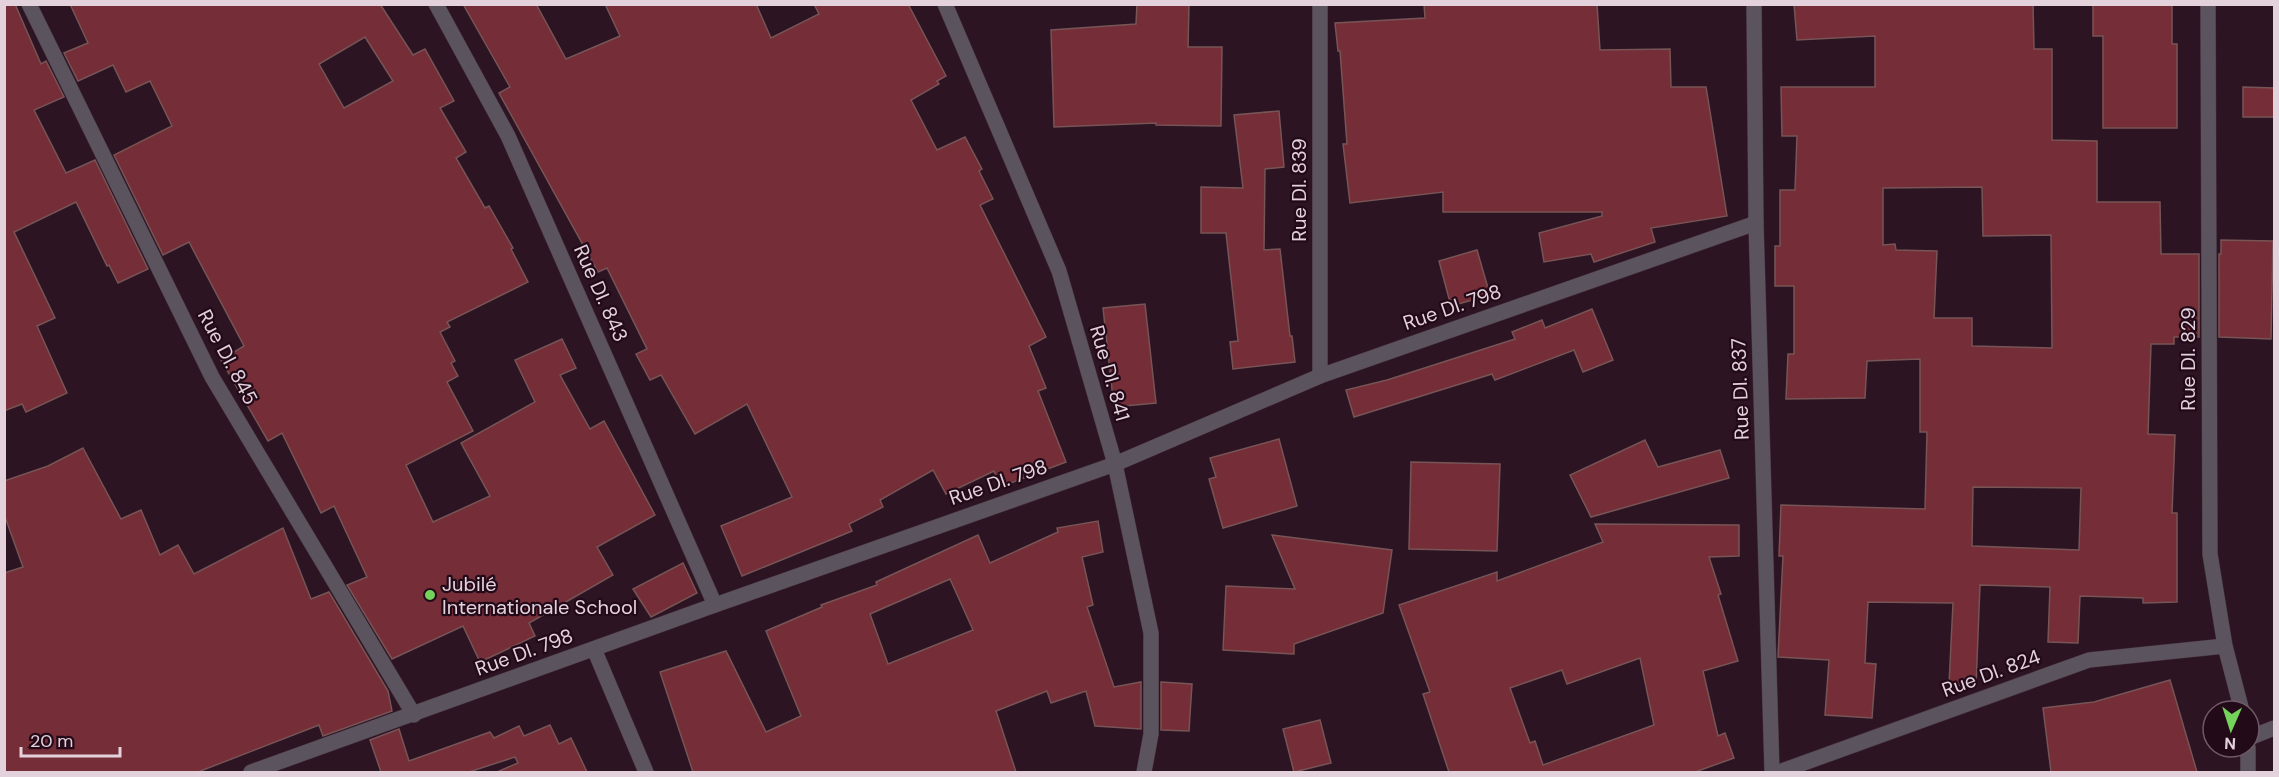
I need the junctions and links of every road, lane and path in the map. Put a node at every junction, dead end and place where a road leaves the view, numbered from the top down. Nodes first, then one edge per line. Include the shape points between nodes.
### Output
1 (29, 4) edge
2 (436, 4) edge
3 (945, 4) edge
4 (1320, 4) edge
5 (1754, 4) edge
6 (2208, 4) edge
7 (1756, 223) junction
8 (1320, 376) junction
9 (1115, 464) junction
10 (715, 605) junction
11 (2225, 646) junction
12 (594, 649) junction
13 (2239, 699) edge
14 (414, 715) junction
15 (251, 772) edge
16 (646, 772) edge
17 (1144, 772) edge
18 (1772, 772) edge
19 (1779, 772) edge

1 - 14 street, Rue DI. 845 via 212,377
2 - 10 street, Rue DI. 843 via 508,136
3 - 9 street, Rue DI. 841 via 1059,271
4 - 8 street, Rue DI. 839
5 - 7 street, Rue DI. 837
6 - 11 street, Rue DI. 829 via 2210,554
7 - 8 street, Rue DI. 798
7 - 18 street, Rue DI. 837
8 - 9 street, Rue DI. 798
9 - 10 street, Rue DI. 798
9 - 17 street, Rue DI. 841 via 1151,633 1151,734
10 - 12 street, Rue DI. 798
11 - 13 street, Rue DI. 829
11 - 19 street, Rue DI. 824 via 2089,660
12 - 14 street, Rue DI. 798
12 - 16 street
14 - 15 street, Rue DI. 798

